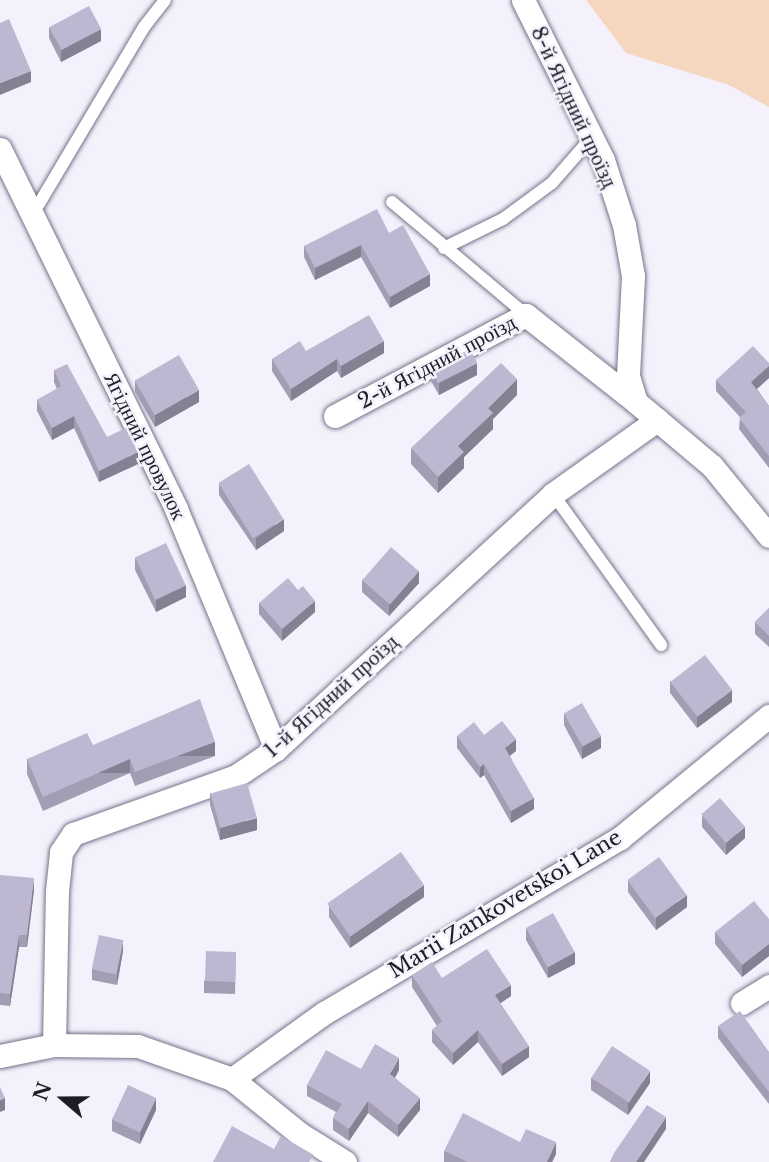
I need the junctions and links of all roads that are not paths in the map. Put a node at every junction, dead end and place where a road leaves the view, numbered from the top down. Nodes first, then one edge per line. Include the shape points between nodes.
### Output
1 (165, 0) edge
2 (523, 0) edge
3 (592, 137) junction
4 (0, 149) edge
5 (391, 202) dead end
6 (33, 214) junction
7 (444, 248) junction
8 (526, 314) junction
9 (636, 402) junction
10 (335, 416) dead end
11 (657, 420) junction
12 (553, 494) junction
13 (769, 536) edge
14 (661, 645) dead end
15 (769, 716) edge
16 (276, 749) junction
17 (769, 986) edge
18 (743, 1003) dead end
19 (54, 1045) junction
20 (0, 1056) edge
21 (232, 1079) junction
22 (345, 1162) edge

1 - 6 lane via 137,38
2 - 3 street, 8-й Ягідний проїзд
3 - 7 lane via 552,183 513,212
3 - 9 street, 8-й Ягідний проїзд via 624,225 633,276 628,376
4 - 6 street, Ягідний провулок
5 - 7 lane
6 - 16 street, Ягідний провулок via 176,509
7 - 8 lane
8 - 9 street, 2-й Ягідний проїзд
8 - 10 street, 2-й Ягідний проїзд
9 - 11 street
11 - 12 street, 1-й Ягідний проїзд
11 - 13 street via 712,466
12 - 14 lane
12 - 16 street, 1-й Ягідний проїзд
15 - 21 street, Marii Zankovetskoi Lane via 620,838 324,1013
16 - 19 street, 1-й Ягідний проїзд via 236,776 73,834 61,852 57,891
17 - 18 street
19 - 20 street
19 - 21 street via 138,1046
21 - 22 street via 300,1134

